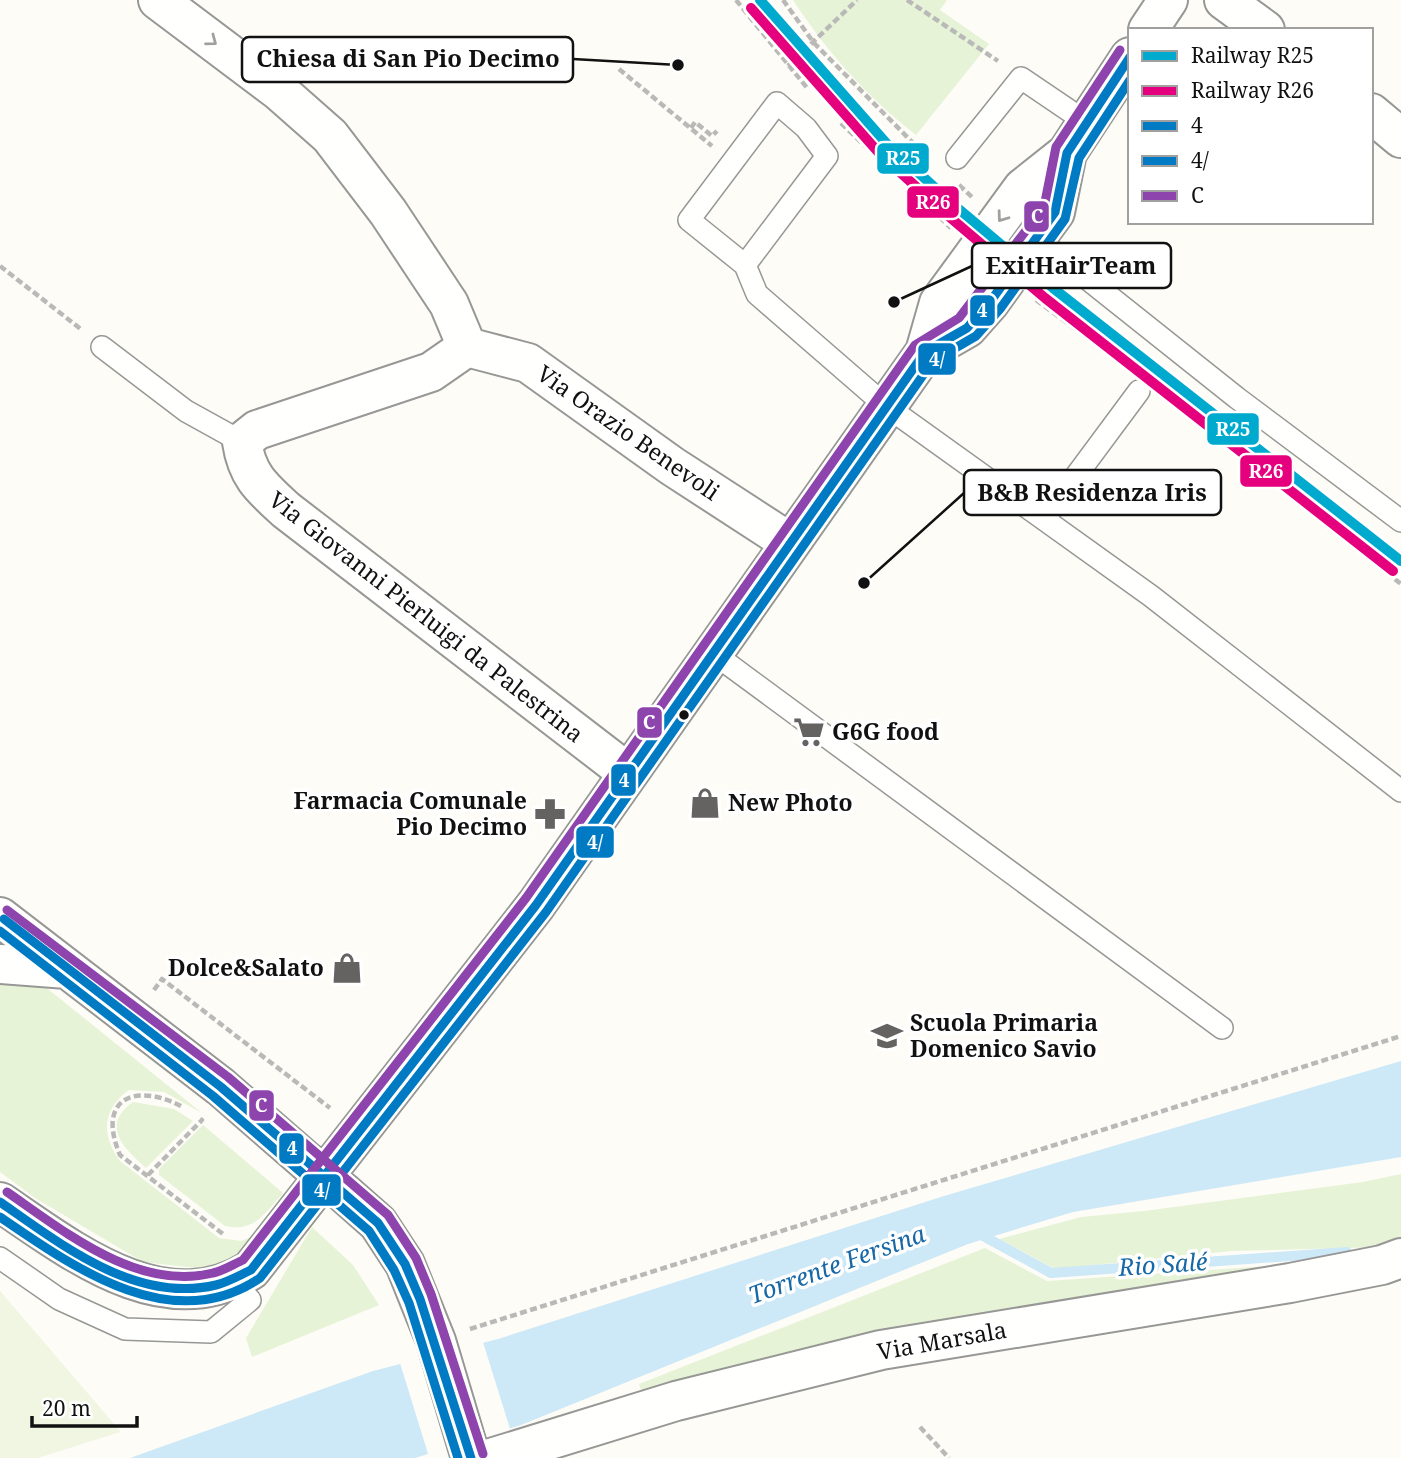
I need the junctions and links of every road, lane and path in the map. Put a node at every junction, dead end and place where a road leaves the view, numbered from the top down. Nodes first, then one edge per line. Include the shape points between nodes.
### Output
1 (158, 0) edge
2 (736, 0) edge
3 (783, 0) edge
4 (857, 0) edge
5 (907, 0) edge
6 (1168, 0) edge
7 (1224, 0) edge
8 (1149, 28) edge
9 (1262, 28) edge
10 (814, 43) junction
11 (1128, 60) edge
12 (788, 66) junction
13 (619, 69) dead end
14 (1021, 78) junction
15 (814, 96) dead end
16 (832, 115) dead end
17 (1373, 115) edge
18 (690, 128) junction
19 (712, 136) dead end
20 (1076, 138) junction
21 (1401, 138) edge
22 (711, 145) dead end
23 (948, 167) junction
24 (979, 204) dead end
25 (957, 233) dead end
26 (1036, 238) junction
27 (746, 265) junction
28 (0, 266) edge
29 (1026, 293) dead end
30 (103, 346) joint
31 (467, 347) junction
32 (925, 352) junction
33 (1144, 385) junction
34 (886, 406) junction
35 (242, 442) junction
36 (1044, 519) junction
37 (1401, 521) edge
38 (789, 542) junction
39 (1401, 584) edge
40 (713, 653) junction
41 (628, 773) junction
42 (1401, 791) edge
43 (1, 919) edge
44 (0, 964) edge
45 (67, 968) junction
46 (151, 994) dead end
47 (1222, 1028) dead end
48 (1401, 1036) edge
49 (186, 1110) dead end
50 (337, 1112) dead end
51 (194, 1115) dead end
52 (148, 1175) junction
53 (0, 1202) edge
54 (223, 1234) dead end
55 (0, 1258) edge
56 (1401, 1258) edge
57 (233, 1281) junction
58 (453, 1341) junction
59 (920, 1427) dead end
60 (477, 1455) edge
61 (949, 1458) edge

1 -> 31 street via 279,91 330,136 449,304
2 - 12 path
3 - 10 path
4 - 10 path
5 - 14 path
6 - 8 street
7 - 9 street
10 - 12 path
10 - 23 path
11 - 20 street
12 - 15 path
13 - 18 path
14 - 20 lane
14 - 23 lane
16 - 25 path
17 - 21 street
18 - 19 path via 695,122
18 - 22 path
20 - 26 street via 1055,212
20 -> 32 street via 1023,188 939,303
23 - 24 path
26 - 32 street via 967,328
26 - 37 lane
27 - 27 lane via 827,156 806,128 777,103 689,220
27 - 34 lane via 757,294
28 - 30 path
29 - 33 path
30 - 35 lane via 186,411
31 - 35 street via 431,372 257,430
31 - 38 street, Via Orazio Benevoli via 528,363
32 - 34 street
33 - 36 lane
33 - 39 path
34 - 36 lane
34 - 38 street
35 - 41 street, Via Giovanni Pierluigi da Palestrina via 246,464 261,487 286,510
36 - 42 lane via 1151,596
38 - 40 street
40 - 41 street
40 - 47 lane
41 - 57 street via 469,994 263,1257
43 - 45 street
44 - 45 street
45 - 58 street, bridge via 221,1087 378,1223
46 - 50 path via 162,978
48 - 58 path
49 - 52 path via 152,1096 134,1096 120,1103 110,1121 120,1155
51 - 52 path via 202,1120
52 - 54 path
53 - 57 street via 87,1260 128,1279 203,1290
55 - 57 lane via 59,1298 125,1329 211,1332 250,1300
56 - 60 street, Via Marsala via 1278,1285 881,1350
58 - 60 street
59 - 61 path

